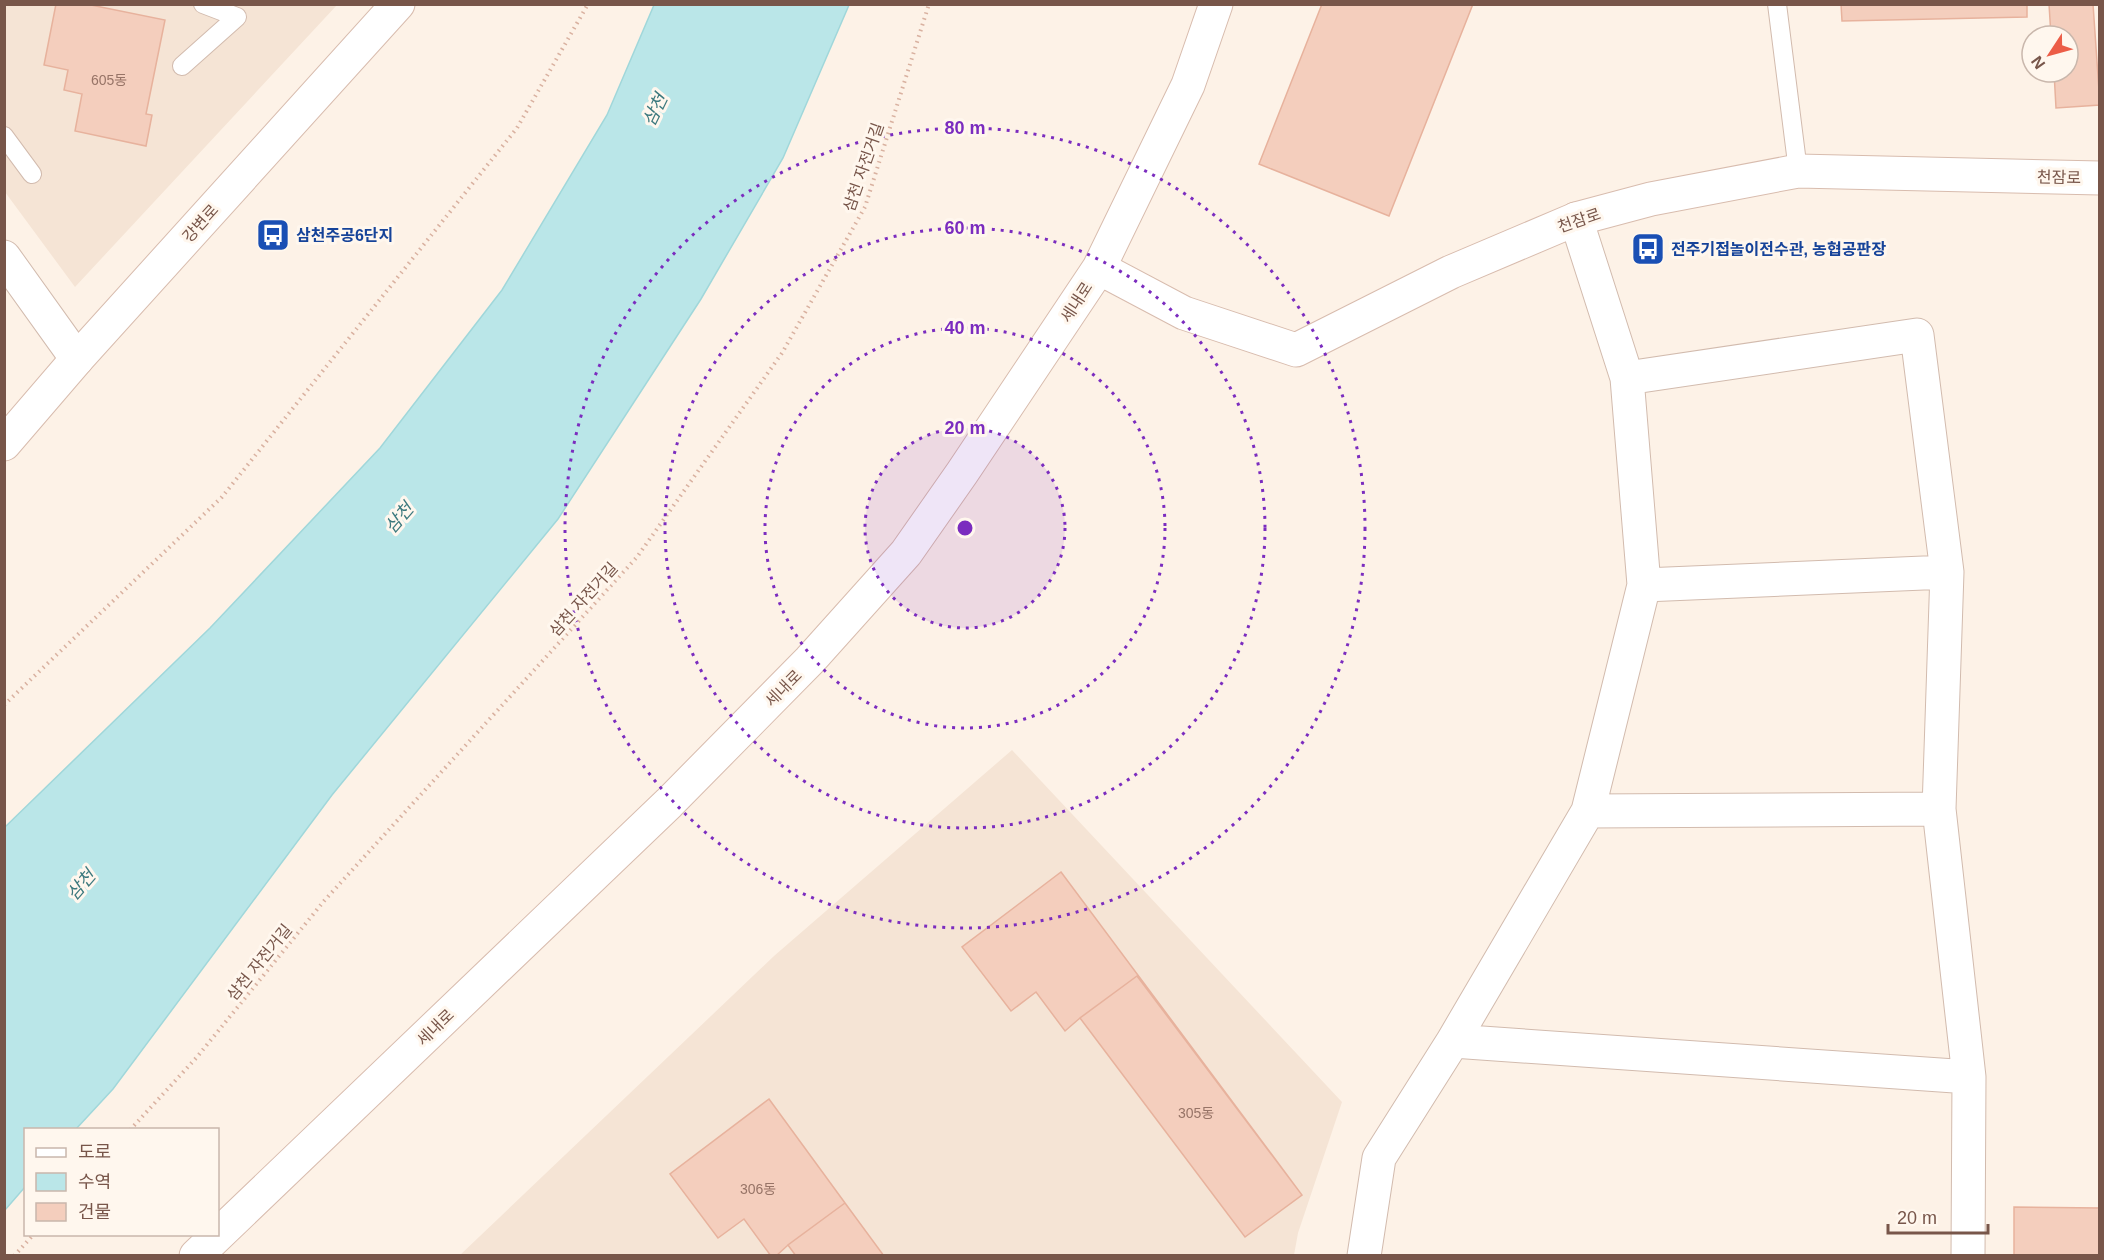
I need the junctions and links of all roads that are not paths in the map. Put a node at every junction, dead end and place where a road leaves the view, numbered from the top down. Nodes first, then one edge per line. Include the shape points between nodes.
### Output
1 (203, 4) edge
2 (398, 4) edge
3 (1216, 4) edge
4 (1777, 4) edge
5 (182, 66) dead end
6 (4, 136) edge
7 (1798, 171) junction
8 (32, 174) dead end
9 (2100, 178) edge
10 (1576, 219) junction
11 (4, 257) edge
12 (1099, 268) junction
13 (77, 359) junction
14 (1627, 378) junction
15 (4, 444) edge
16 (1947, 572) junction
17 (1644, 585) junction
18 (1939, 809) junction
19 (1588, 811) junction
20 (1453, 1041) junction
21 (1969, 1077) junction
22 (219, 1234) edge
23 (217, 1236) edge
24 (196, 1256) edge
25 (1364, 1256) edge
26 (1968, 1256) edge

1 - 5 lane via 237,17
2 - 13 street, 강변로
3 - 12 street, 세내로 via 1188,85
4 - 7 lane
6 - 8 lane
7 - 9 street, 천잠로
7 - 10 street, 천잠로 via 1650,199
10 - 12 street, 천잠로 via 1451,272 1296,350 1184,313
10 - 14 street
11 - 13 street
12 - 22 street, 세내로 via 906,553 810,660 669,803
13 - 15 street, 강변로
14 - 16 street via 1917,335
14 - 17 street
16 - 17 street
16 - 18 street
17 - 19 street
18 - 19 street
18 - 21 street
19 - 20 street
20 - 21 street
20 - 25 street via 1379,1158
21 - 26 street
23 - 24 street, 세내로

